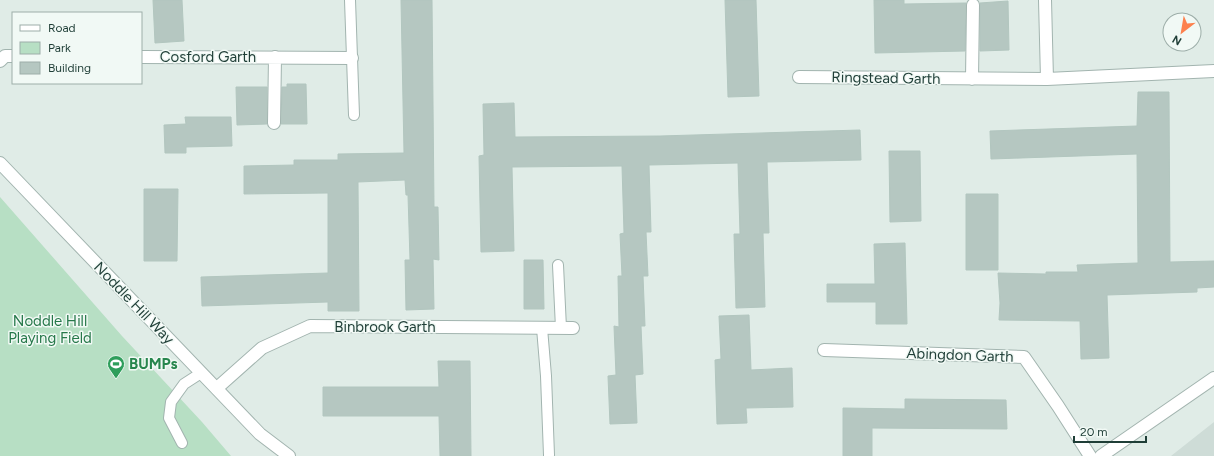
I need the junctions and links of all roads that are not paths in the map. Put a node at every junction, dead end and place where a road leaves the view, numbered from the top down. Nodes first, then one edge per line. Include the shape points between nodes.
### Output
1 (350, 0) edge
2 (1045, 0) edge
3 (973, 5) dead end
4 (12, 56) edge
5 (142, 57) edge
6 (275, 57) junction
7 (352, 58) junction
8 (0, 61) edge
9 (1214, 71) edge
10 (799, 77) dead end
11 (972, 79) junction
12 (1047, 80) junction
13 (354, 116) dead end
14 (274, 123) dead end
15 (0, 163) edge
16 (558, 264) dead end
17 (542, 328) junction
18 (567, 328) joint
19 (824, 350) dead end
20 (201, 373) junction
21 (1214, 378) edge
22 (217, 388) junction
23 (182, 443) dead end
24 (549, 455) dead end
25 (289, 456) edge
26 (1090, 456) edge
27 (1101, 456) edge

1 - 7 lane
2 - 12 street
3 - 11 street
4 - 8 street via 5,56
5 - 6 street, Cosford Garth
6 - 7 street, Cosford Garth
6 - 14 street, Cosford Garth
7 - 13 lane
9 - 12 street, Ringstead Garth
10 - 11 street, Ringstead Garth
11 - 12 street, Ringstead Garth
15 - 20 street, Noddle Hill Way
16 - 18 lane
17 - 18 street, Binbrook Garth
17 - 22 street, Binbrook Garth via 310,326 262,348
17 - 24 lane
19 - 26 street, Abingdon Garth via 1024,357
20 - 22 street, Noddle Hill Way
20 - 23 lane via 184,384 171,402 169,418
21 - 27 street
22 - 25 street, Noddle Hill Way via 260,434

